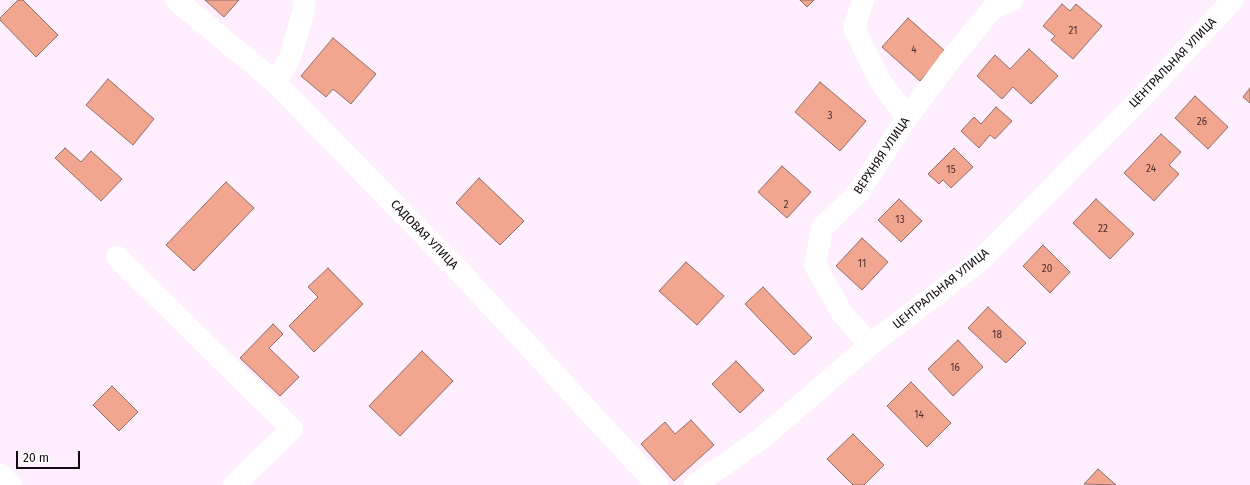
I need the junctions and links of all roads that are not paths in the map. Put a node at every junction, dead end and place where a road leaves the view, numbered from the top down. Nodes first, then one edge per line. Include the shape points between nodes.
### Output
1 (176, 0) edge
2 (304, 0) edge
3 (863, 0) edge
4 (1012, 0) edge
5 (1233, 0) edge
6 (275, 82) junction
7 (907, 118) junction
8 (117, 257) dead end
9 (870, 345) junction
10 (0, 474) edge
11 (11, 485) edge
12 (234, 485) edge
13 (657, 485) edge
14 (695, 485) edge

1 - 6 street, САДОВАЯ УЛИЦА
2 - 6 street via 304,9 290,58
3 - 7 street via 854,28 879,79
4 - 7 street, ВЕРХНЯЯ УЛИЦА via 993,8
5 - 9 street, ЦЕНТРАЛЬНАЯ УЛИЦА via 981,260
6 - 13 street, САДОВАЯ УЛИЦА via 462,274
7 - 9 street, ВЕРХНЯЯ УЛИЦА via 858,194 822,228 815,265 842,313
8 - 12 street via 292,429
9 - 14 street, ЦЕНТРАЛЬНАЯ УЛИЦА via 761,439
10 - 11 street

